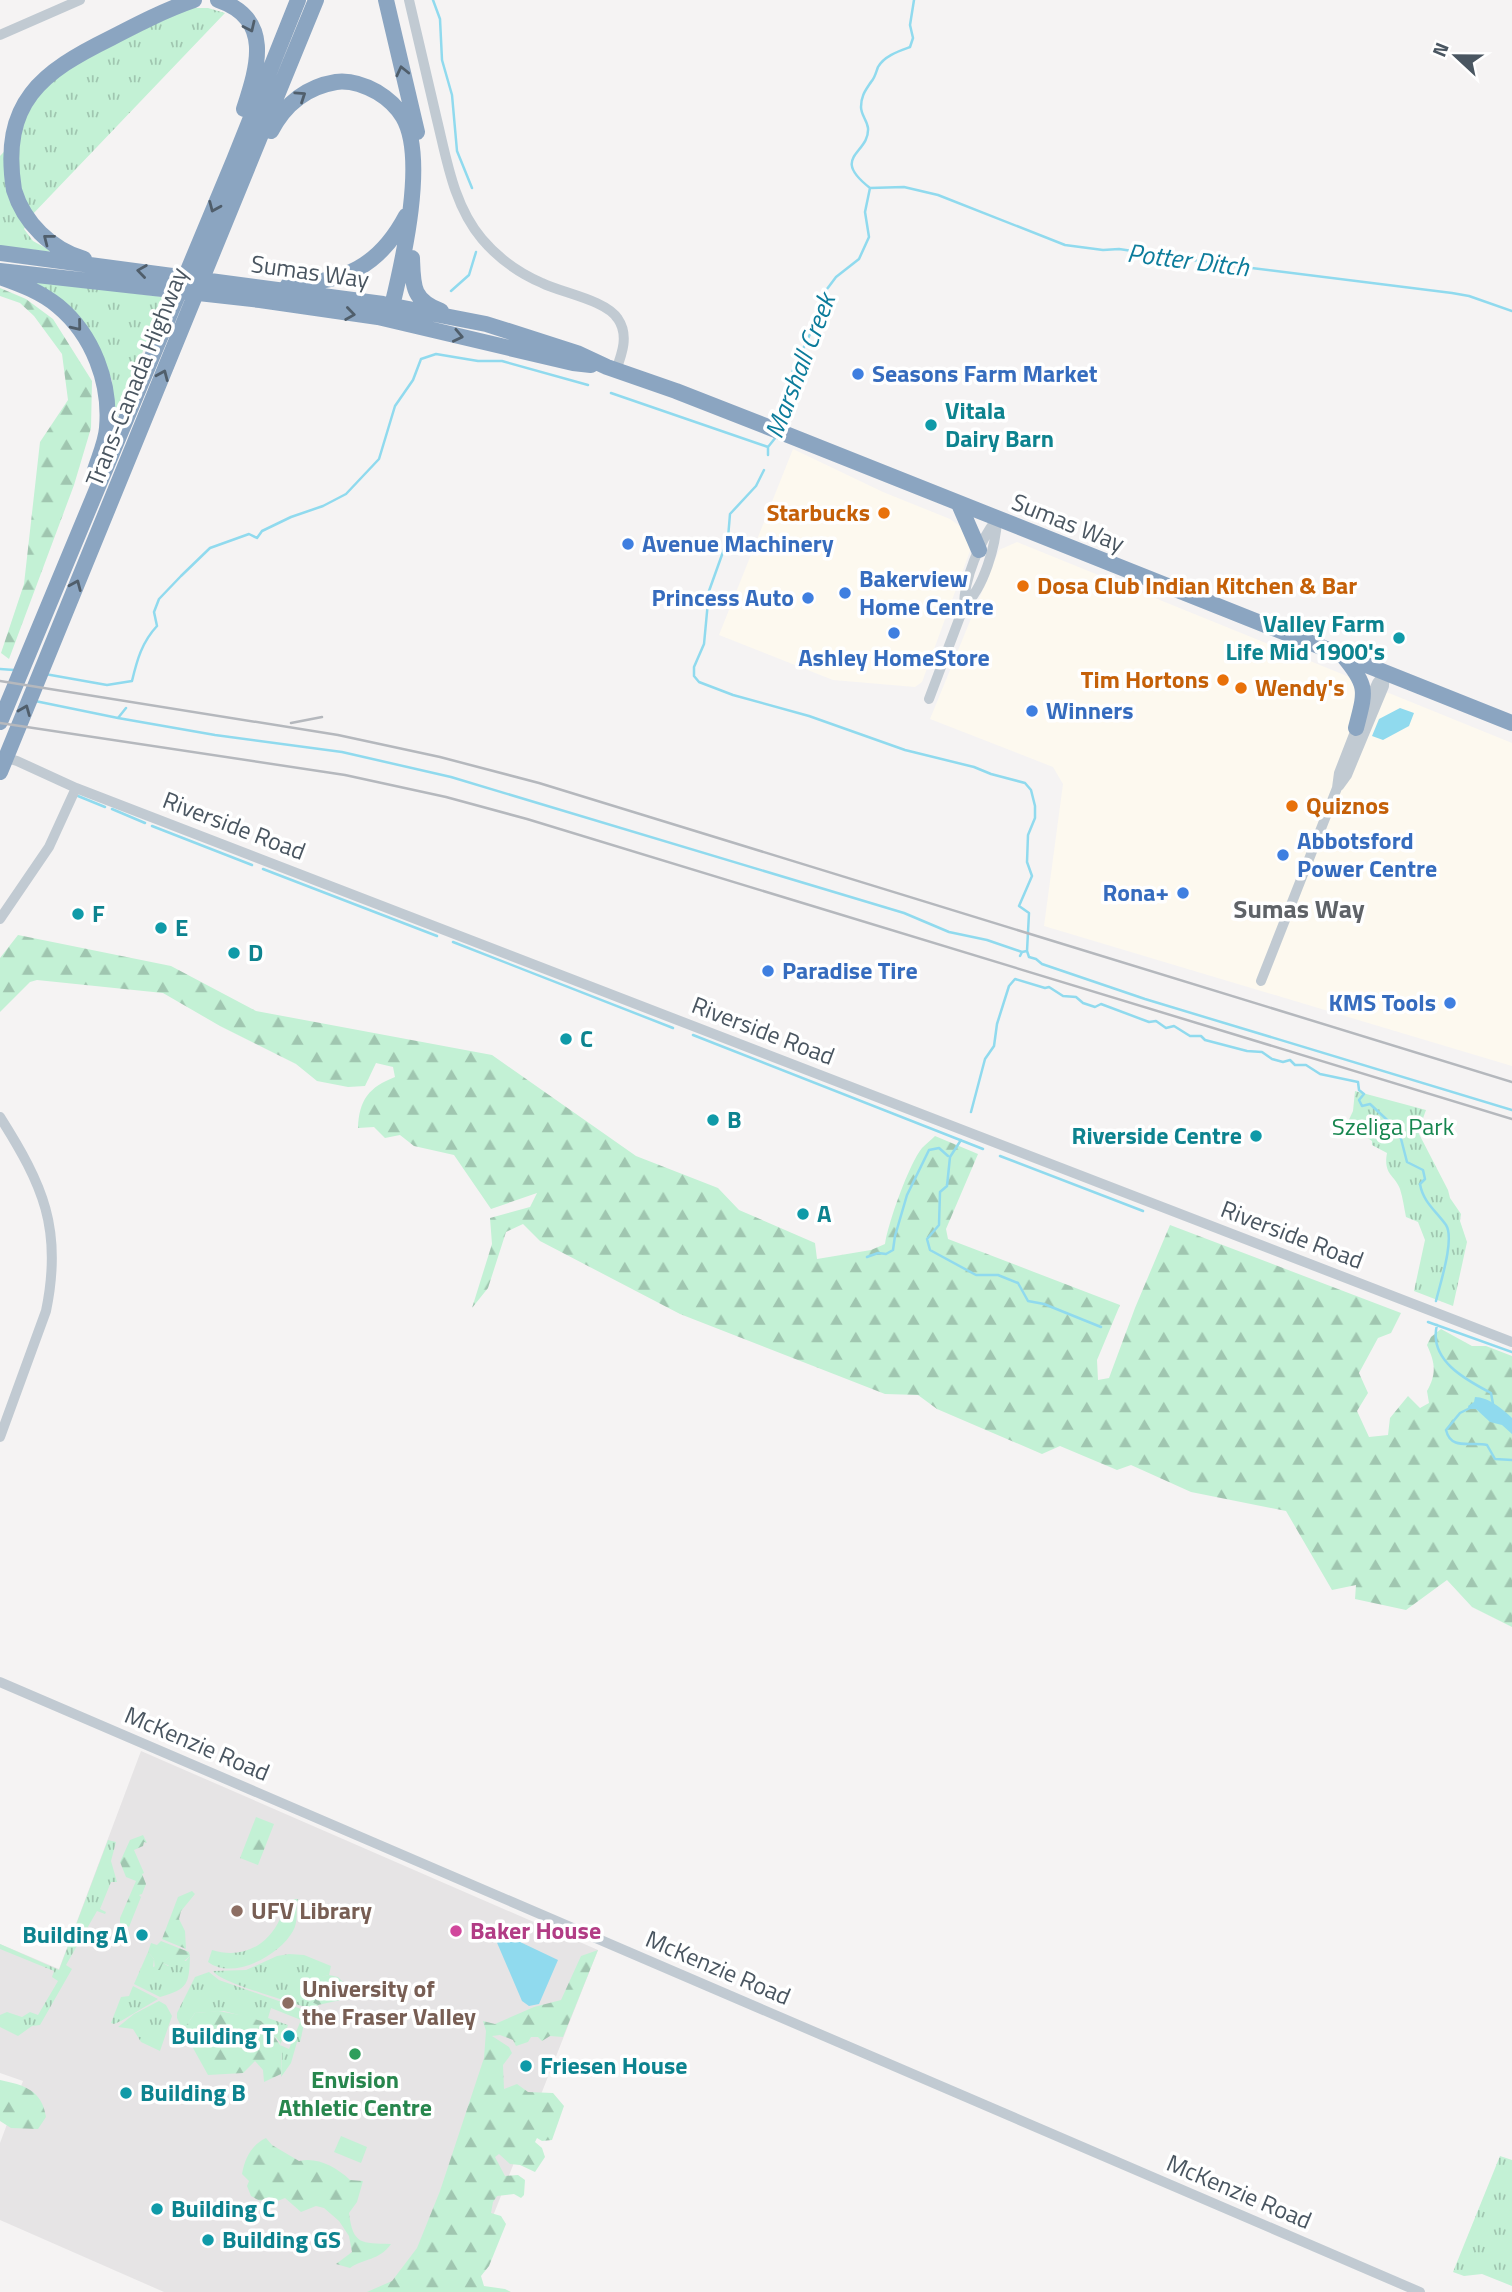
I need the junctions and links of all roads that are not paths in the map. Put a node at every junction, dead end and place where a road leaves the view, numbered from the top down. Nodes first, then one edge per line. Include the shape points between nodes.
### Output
1 (80, 0) edge
2 (167, 0) edge
3 (194, 0) edge
4 (218, 0) edge
5 (298, 0) edge
6 (316, 0) edge
7 (386, 0) edge
8 (410, 0) edge
9 (0, 35) edge
10 (0, 124) edge
11 (234, 160) junction
12 (412, 204) junction
13 (228, 215) junction
14 (0, 253) edge
15 (412, 258) junction
16 (110, 267) junction
17 (0, 271) edge
18 (0, 277) edge
19 (223, 283) junction
20 (395, 311) junction
21 (463, 319) junction
22 (611, 369) junction
23 (960, 504) junction
24 (997, 519) junction
25 (979, 550) junction
26 (964, 606) junction
27 (35, 639) junction
28 (1343, 655) junction
29 (1385, 672) junction
30 (929, 699) dead end
31 (0, 722) edge
32 (1512, 723) edge
33 (1356, 728) junction
34 (0, 756) edge
35 (0, 772) edge
36 (76, 788) junction
37 (1337, 788) junction
38 (0, 919) edge
39 (1261, 981) dead end
40 (0, 1117) edge
41 (1512, 1342) edge
42 (0, 1437) edge
43 (0, 1682) edge
44 (1420, 2292) edge

1 - 9 street
2 - 10 highway via 44,64 19,88
16 -> 3 highway via 55,245 26,215 9,173 7,148 13,118 23,98 55,68
4 -> 11 highway via 251,22 258,48
5 - 11 highway, Trans-Canada Highway
6 - 13 highway, Trans-Canada Highway
15 -> 7 highway via 424,175
8 - 22 street via 450,173 467,218 500,258 521,273 606,308 619,319 623,351
11 -> 27 highway, Trans-Canada Highway
13 -> 12 highway via 284,109 320,85 344,81 365,85 387,98 404,119 414,174
12 - 19 highway via 375,258 349,274 320,283
12 - 20 highway
35 -> 13 highway, Trans-Canada Highway
14 - 16 highway, Sumas Way
15 - 20 highway
15 - 21 highway via 418,295 430,306
19 -> 16 highway, Sumas Way
17 -> 20 highway, Sumas Way
18 -> 27 highway via 43,295 75,322 95,356 107,398 107,430 93,477
19 - 20 highway, Sumas Way
20 - 21 highway, Sumas Way
20 -> 22 highway, Sumas Way via 573,363
21 - 22 highway, Sumas Way via 577,353
22 - 23 highway, Sumas Way
23 - 24 highway, Sumas Way
23 - 25 highway
24 - 25 street
24 - 26 street via 996,537 975,596
24 - 28 highway, Sumas Way
25 - 26 street via 964,592
26 - 30 street
27 - 31 highway, Trans-Canada Highway
28 - 29 highway, Sumas Way
28 - 33 highway via 1362,682 1364,697
29 - 32 highway, Sumas Way
29 - 33 street
29 - 37 street via 1384,686 1347,775
33 - 37 street
34 - 36 street, Riverside Road
36 - 38 street via 49,846
36 - 41 street, Riverside Road
37 - 39 street
40 - 42 street via 33,1172 53,1252 46,1311
43 - 44 street, McKenzie Road

